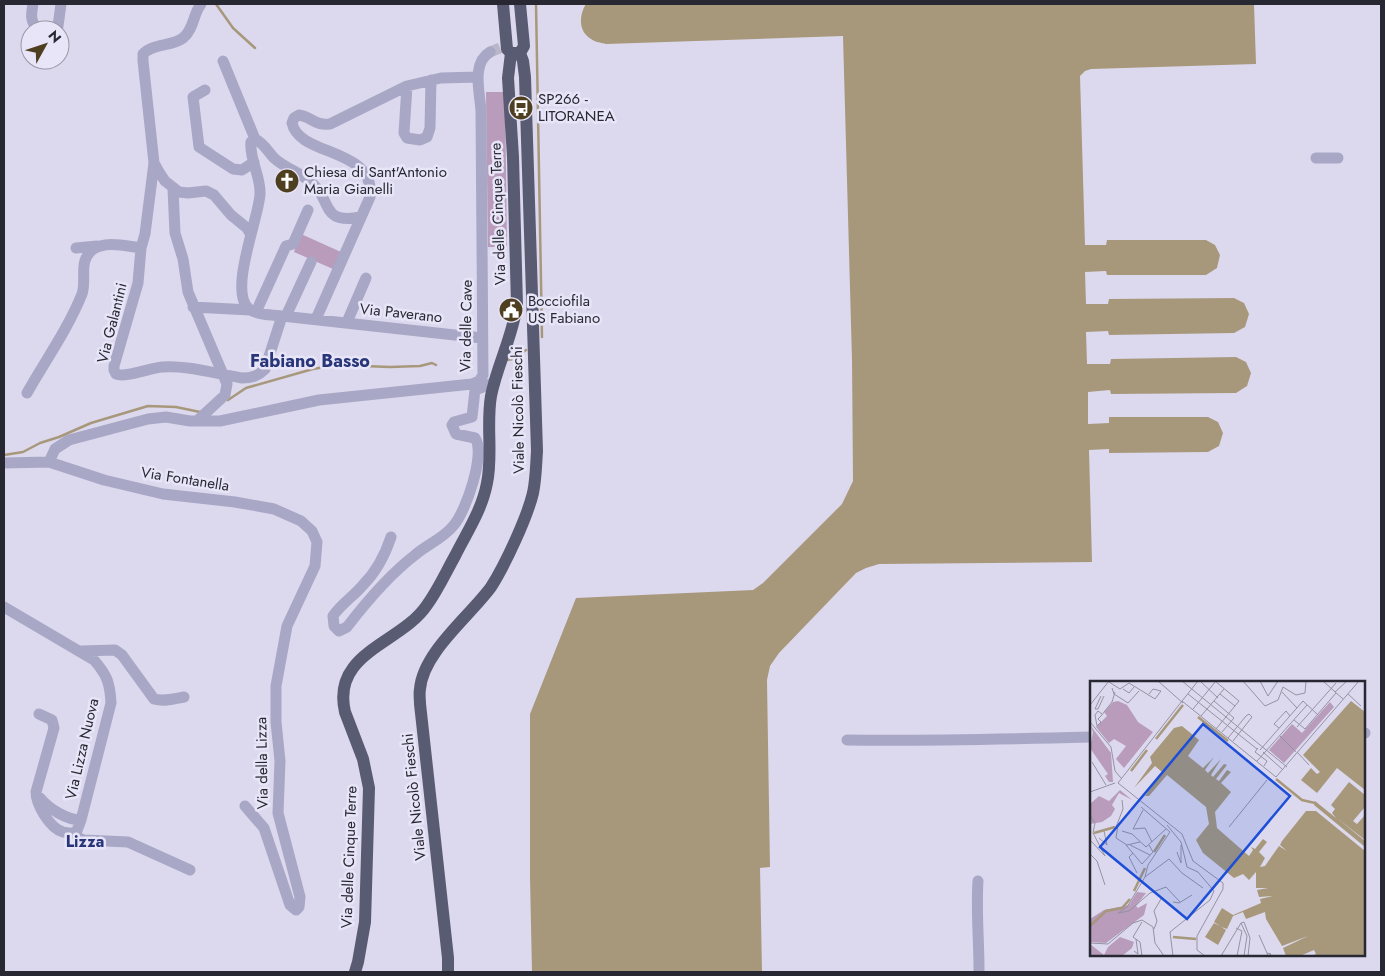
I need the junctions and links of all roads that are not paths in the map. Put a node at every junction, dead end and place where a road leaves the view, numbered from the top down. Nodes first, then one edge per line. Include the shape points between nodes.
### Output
1 (33, 4) edge
2 (61, 4) edge
3 (201, 4) edge
4 (503, 4) edge
5 (520, 4) edge
6 (32, 20) edge
7 (59, 20) edge
8 (508, 48) junction
9 (223, 62) dead end
10 (478, 77) junction
11 (431, 80) junction
12 (407, 86) junction
13 (205, 90) dead end
14 (255, 139) junction
15 (1316, 158) dead end
16 (1338, 158) dead end
17 (254, 162) junction
18 (154, 163) junction
19 (173, 188) junction
20 (308, 210) dead end
21 (256, 213) junction
22 (361, 217) junction
23 (241, 221) junction
24 (251, 235) junction
25 (112, 238) dead end
26 (99, 246) junction
27 (76, 248) dead end
28 (141, 248) junction
29 (311, 262) dead end
30 (366, 278) dead end
31 (193, 307) junction
32 (253, 311) junction
33 (284, 316) junction
34 (316, 319) junction
35 (347, 322) junction
36 (482, 338) junction
37 (224, 375) junction
38 (494, 384) junction
39 (27, 393) dead end
40 (202, 416) junction
41 (49, 462) junction
42 (4, 463) edge
43 (312, 531) joint
44 (391, 538) dead end
45 (4, 607) edge
46 (80, 651) junction
47 (184, 696) dead end
48 (39, 714) dead end
49 (1090, 737) edge
50 (847, 740) dead end
51 (36, 792) junction
52 (245, 806) dead end
53 (81, 820) junction
54 (76, 833) junction
55 (190, 870) dead end
56 (978, 881) dead end
57 (979, 970) dead end
58 (355, 972) edge
59 (448, 972) edge

1 - 6 street
2 - 7 street
3 - 18 street via 183,38 169,45 150,48 143,54
4 - 8 main road, Viale Nicolò Fieschi
5 - 8 main road, Viale Nicolò Fieschi
8 - 10 street, Via delle Cave via 483,57
8 - 38 main road, Via delle Cinque Terre via 517,305 514,326
8 - 59 main road, Viale Nicolò Fieschi via 523,61 525,78 537,451 533,493 524,520 492,584 446,638 423,675 420,688
9 - 14 street
10 - 11 street
10 - 36 street, Via delle Cave
11 - 12 street
11 - 12 street via 430,128 427,136 420,140 408,138 404,133
12 - 22 street via 330,124 315,123 299,115 292,123 295,131 311,143 364,171 371,188
13 - 17 street via 193,97 195,147 233,169 242,170
14 - 17 street via 251,144
14 - 22 street via 274,158 312,183 332,213 345,219
15 - 16 street
17 - 21 street via 260,194
18 - 19 street
18 - 28 street, Via Galantini
19 - 23 street via 188,193 206,191
19 - 31 street via 175,233
20 - 32 street via 293,244 286,246
21 - 23 street
21 - 24 street
22 - 34 street
23 - 24 street
24 - 32 street via 244,260 242,289 246,306
25 - 26 street via 100,240
26 - 27 street
26 - 28 street via 112,244
26 - 39 street via 85,259 83,291 76,308
28 - 37 street, Via Galantini via 138,283 114,372 122,376 175,366
29 - 33 street, Via Galantini
30 - 35 street
31 - 32 street, Via Paverano
31 - 37 street
32 - 33 street, Via Paverano
33 - 34 street, Via Paverano
33 - 37 street, Via Galantini via 265,369 259,375 252,378
34 - 35 street, Via Paverano
35 - 36 street, Via Paverano
36 - 40 street, Via delle Cave via 482,374 476,382 319,400 220,421
37 - 40 street via 227,384 225,395
38 - 44 street via 475,390 472,417 452,425 456,434 474,438 477,442 476,467 462,514 446,534 392,574 347,628 339,631 333,624 334,614 377,567
38 - 58 main road, Via delle Cinque Terre via 490,399 487,483 480,510 426,607 399,632 360,659 344,684 343,704 363,759 369,788 365,922
40 - 41 street, Via delle Cave via 148,419 78,437 55,449
41 - 42 street
41 - 43 street, Via Fontanella via 163,494 274,509 300,521
43 - 52 street, Via della Lizza via 317,542 314,566 287,626 276,686 280,761 278,813 300,898 296,910 290,905 264,828
45 - 46 street, Via Lizza Nuova
46 - 47 street via 115,650 154,699 170,700
46 - 53 street, Via Lizza Nuova via 103,670 110,684 111,702
48 - 51 street via 52,720 54,728
49 - 50 street
51 - 53 street via 53,809
51 - 54 street via 47,819 62,832
53 - 54 street, Via Lizza Nuova
54 - 55 street via 84,840 128,842
56 - 57 street

